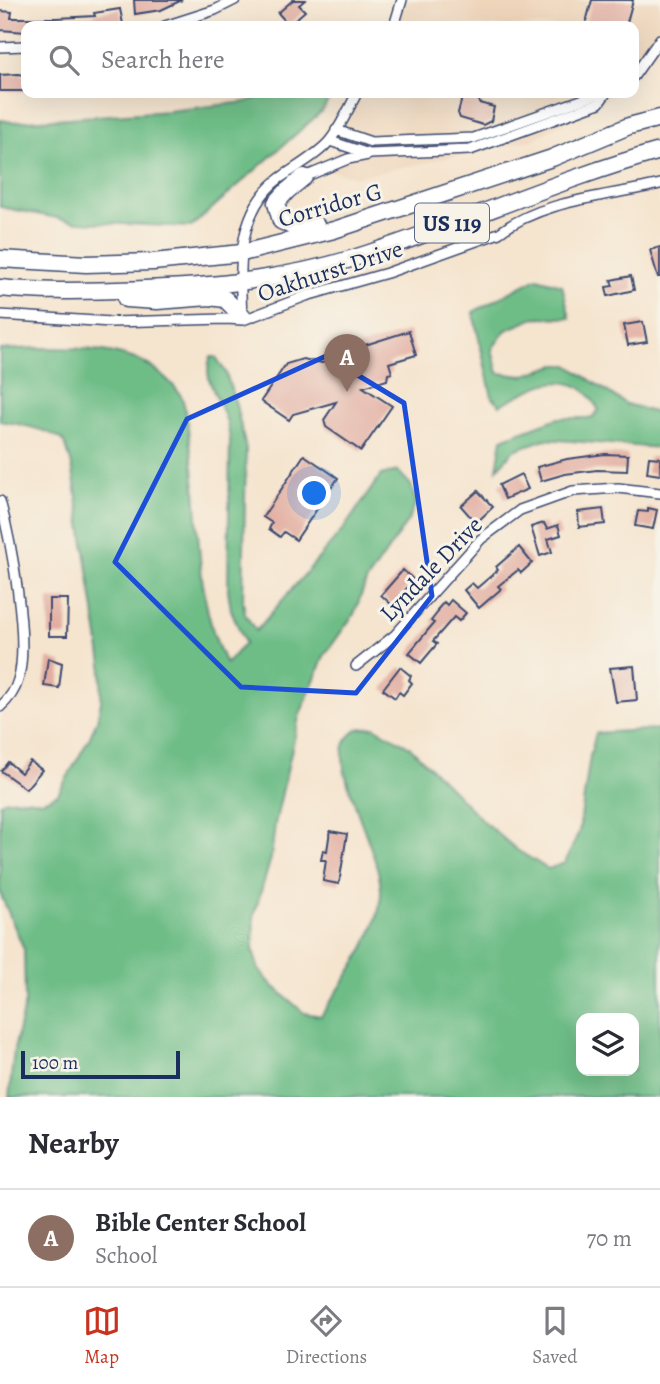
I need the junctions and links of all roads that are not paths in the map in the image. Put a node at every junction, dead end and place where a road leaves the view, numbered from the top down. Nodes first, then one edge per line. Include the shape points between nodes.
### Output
1 (235, 0) edge
2 (402, 0) edge
3 (181, 21) edge
4 (396, 21) edge
5 (660, 39) edge
6 (0, 47) edge
7 (21, 47) edge
8 (639, 69) edge
9 (354, 98) edge
10 (590, 98) edge
11 (602, 98) edge
12 (660, 118) edge
13 (336, 131) junction
14 (330, 141) junction
15 (660, 151) edge
16 (369, 154) junction
17 (304, 177) junction
18 (660, 184) edge
19 (262, 197) junction
20 (428, 199) junction
21 (242, 253) junction
22 (0, 259) edge
23 (240, 283) junction
24 (0, 288) edge
25 (57, 291) junction
26 (0, 315) edge
27 (242, 318) junction
28 (660, 493) edge
29 (0, 501) edge
30 (356, 666) dead end
31 (0, 707) edge

1 - 3 street
2 - 4 street
5 - 8 street
6 - 7 street
9 - 13 street
10 - 13 street via 474,138 371,142
11 - 16 street via 599,103 470,150
12 - 20 highway, Corridor G / US 119
13 - 14 street
14 - 16 street
14 - 19 street via 271,185
15 - 23 highway, US 119 via 353,259
16 - 17 street
17 - 19 street
17 - 20 highway via 276,203 281,220 298,229
18 - 27 street, Oakhurst Drive via 544,210 499,233 387,274
19 - 21 street via 251,211
20 - 21 highway, Corridor G / US 119 via 334,230
21 - 22 highway, Corridor G / US 119 via 86,264
21 - 23 street
23 - 25 highway, US 119
23 - 27 street
24 - 25 highway, US 119
25 - 27 highway via 94,298 225,299
26 - 27 street, Oakhurst Drive via 111,322
28 - 30 street, Lyndale Drive via 618,488 573,491 520,510 481,539 395,635
29 - 31 street via 19,602 21,649 19,678

